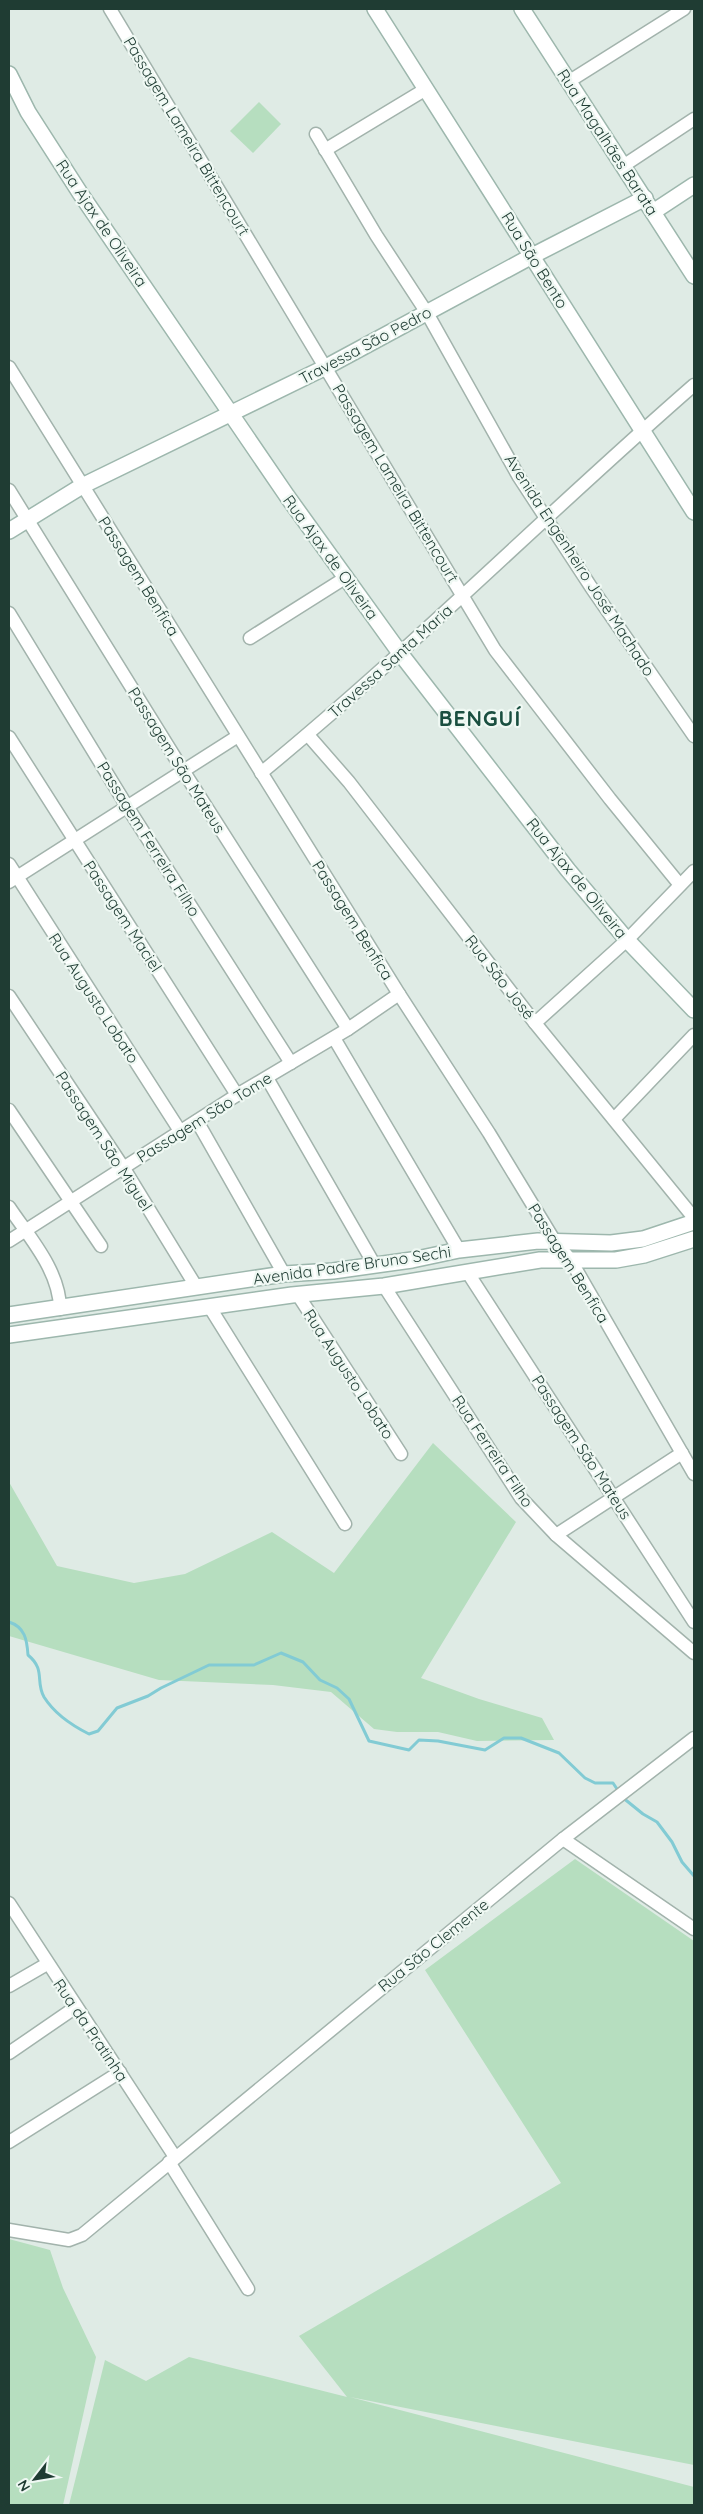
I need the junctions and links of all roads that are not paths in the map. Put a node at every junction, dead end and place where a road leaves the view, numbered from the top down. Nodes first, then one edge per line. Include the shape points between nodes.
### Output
1 (110, 9) edge
2 (375, 9) edge
3 (522, 9) edge
4 (684, 9) edge
5 (9, 74) edge
6 (568, 82) junction
7 (426, 89) junction
8 (694, 120) edge
9 (316, 134) dead end
10 (325, 150) junction
11 (623, 166) junction
12 (694, 185) edge
13 (645, 198) junction
14 (653, 212) junction
15 (532, 256) junction
16 (694, 276) edge
17 (427, 313) junction
18 (9, 367) edge
19 (326, 367) junction
20 (694, 385) edge
21 (231, 415) junction
22 (642, 430) junction
23 (82, 486) junction
24 (9, 490) edge
25 (694, 512) edge
26 (545, 518) junction
27 (27, 520) junction
28 (9, 531) edge
29 (345, 578) junction
30 (463, 595) junction
31 (9, 614) edge
32 (250, 638) dead end
33 (400, 653) junction
34 (308, 735) junction
35 (238, 736) junction
36 (694, 736) edge
37 (9, 737) edge
38 (184, 772) junction
39 (261, 773) junction
40 (128, 808) junction
41 (74, 841) junction
42 (9, 864) edge
43 (694, 871) edge
44 (13, 880) edge
45 (680, 885) junction
46 (626, 940) junction
47 (398, 994) junction
48 (9, 996) edge
49 (694, 1010) edge
50 (535, 1024) junction
51 (348, 1029) junction
52 (694, 1035) edge
53 (334, 1038) junction
54 (291, 1063) junction
55 (267, 1078) junction
56 (238, 1095) junction
57 (9, 1110) edge
58 (614, 1119) junction
59 (197, 1122) junction
60 (180, 1131) junction
61 (123, 1167) junction
62 (70, 1202) junction
63 (9, 1207) edge
64 (694, 1218) edge
65 (694, 1222) edge
66 (25, 1230) junction
67 (694, 1239) edge
68 (554, 1240) junction
69 (9, 1241) edge
70 (101, 1246) dead end
71 (459, 1250) junction
72 (570, 1259) junction
73 (374, 1264) junction
74 (468, 1273) junction
75 (284, 1274) junction
76 (384, 1286) junction
77 (197, 1288) junction
78 (298, 1295) junction
79 (209, 1306) junction
80 (60, 1308) junction
81 (9, 1315) edge
82 (9, 1335) edge
83 (682, 1453) junction
84 (401, 1454) dead end
85 (694, 1474) edge
86 (615, 1498) junction
87 (345, 1524) dead end
88 (556, 1535) junction
89 (694, 1622) edge
90 (694, 1653) edge
91 (694, 1738) edge
92 (563, 1839) junction
93 (9, 1902) edge
94 (14, 1923) edge
95 (694, 1929) edge
96 (47, 1964) junction
97 (9, 1986) edge
98 (76, 2007) junction
99 (9, 2053) edge
100 (120, 2072) junction
101 (9, 2142) edge
102 (172, 2159) junction
103 (9, 2230) edge
104 (248, 2288) dead end

1 - 19 street, Passagem Lameira Bittencourt
2 - 7 street, Rua São Bento
3 - 6 street, Rua Magalhães Barata
4 - 6 street
5 - 21 street, Rua Ajax de Oliveira via 28,112 80,193
6 - 11 street, Rua Magalhães Barata
7 - 10 street
7 - 15 street, Rua São Bento
8 - 11 street
9 - 10 street, Avenida Engenheiro José Machado
10 - 17 street, Avenida Engenheiro José Machado
11 - 13 street, Rua Magalhães Barata
12 - 14 street
13 - 14 street, Rua Magalhães Barata
13 - 15 street, Travessa São Pedro
14 - 16 street, Rua Magalhães Barata
15 - 17 street, Travessa São Pedro
15 - 22 street, Rua São Bento
17 - 19 street, Travessa São Pedro
17 - 26 street, Avenida Engenheiro José Machado
18 - 23 street, Passagem Benfica
19 - 21 street, Travessa São Pedro
19 - 30 street, Passagem Lameira Bittencourt
20 - 22 street, Travessa Santa Maria
21 - 23 street, Travessa São Pedro
21 - 29 street, Rua Ajax de Oliveira
22 - 25 street, Rua São Bento
22 - 26 street, Travessa Santa Maria
23 - 27 street, Travessa São Pedro
23 - 35 street, Passagem Benfica
24 - 27 street, Passagem São Mateus
26 - 30 street, Travessa Santa Maria
26 - 36 street, Avenida Engenheiro José Machado
27 - 28 street, Travessa São Pedro
27 - 38 street, Passagem São Mateus
29 - 32 street
29 - 33 street, Rua Ajax de Oliveira
30 - 33 street, Travessa Santa Maria
30 - 45 street, Passagem Lameira Bittencourt via 495,650
31 - 40 street, Passagem Ferreira Filho
33 - 34 street, Travessa Santa Maria
33 - 46 street, Rua Ajax de Oliveira
34 - 39 street, Travessa Santa Maria
34 - 50 street, Rua São José via 349,782
35 - 38 street
35 - 39 street, Passagem Benfica
37 - 41 street, Passagem Maciel
38 - 40 street
38 - 51 street, Passagem São Mateus
39 - 47 street, Passagem Benfica
40 - 41 street
40 - 54 street, Passagem Ferreira Filho
41 - 44 street
41 - 56 street, Passagem Maciel
42 - 44 street, Rua Augusto Lobato
43 - 45 street
44 - 60 street, Rua Augusto Lobato
45 - 46 street
46 - 49 street, Rua Ajax de Oliveira
46 - 50 street
47 - 51 street, Passagem São Tome
47 - 68 street, Passagem Benfica via 490,1133
48 - 61 street, Passagem São Miguel
50 - 58 street, Rua São José
51 - 53 street, Passagem São Tome
52 - 58 street
53 - 54 street, Passagem São Tome
53 - 71 street
54 - 55 street, Passagem São Tome
55 - 56 street, Passagem São Tome
55 - 73 street
56 - 59 street, Passagem São Tome
57 - 62 street
58 - 64 street, Rua São José
59 - 60 street, Passagem São Tome
59 - 75 street
60 - 61 street, Passagem São Tome
61 - 62 street, Passagem São Tome
61 - 77 street, Passagem São Miguel
62 - 66 street, Passagem São Tome
62 - 70 street
63 - 66 street
65 - 68 street, Avenida Padre Bruno Sechi via 643,1238 611,1243
66 - 69 street, Passagem São Tome
66 - 80 street via 58,1288
67 - 72 street, Avenida Padre Bruno Sechi via 616,1260
68 - 71 street, Avenida Padre Bruno Sechi
68 - 72 street, Passagem Benfica
71 - 73 street, Avenida Padre Bruno Sechi
72 - 74 street, Avenida Padre Bruno Sechi via 540,1260
72 - 83 street, Passagem Benfica
73 - 75 street, Avenida Padre Bruno Sechi
74 - 76 street, Avenida Padre Bruno Sechi
74 - 86 street, Passagem São Mateus
75 - 77 street, Avenida Padre Bruno Sechi
76 - 78 street, Avenida Padre Bruno Sechi
76 - 88 street, Rua Ferreira Filho via 521,1498
77 - 80 street, Avenida Padre Bruno Sechi
78 - 79 street, Avenida Padre Bruno Sechi
78 - 84 street, Rua Augusto Lobato
79 - 82 street, Avenida Padre Bruno Sechi
79 - 87 street
80 - 81 street, Avenida Padre Bruno Sechi
83 - 85 street, Passagem Benfica
83 - 86 street
86 - 88 street
86 - 89 street, Passagem São Mateus
88 - 90 street, Rua Ferreira Filho
91 - 92 street, Rua São Clemente
92 - 95 street
92 - 102 street, Rua São Clemente
93 - 94 street, Rua da Pratinha
94 - 96 street, Rua da Pratinha
96 - 97 street
96 - 98 street, Rua da Pratinha
98 - 99 street
98 - 100 street, Rua da Pratinha
100 - 101 street
100 - 102 street, Rua da Pratinha
102 - 103 street, Rua São Clemente via 82,2235 69,2240
102 - 104 street, Rua da Pratinha

